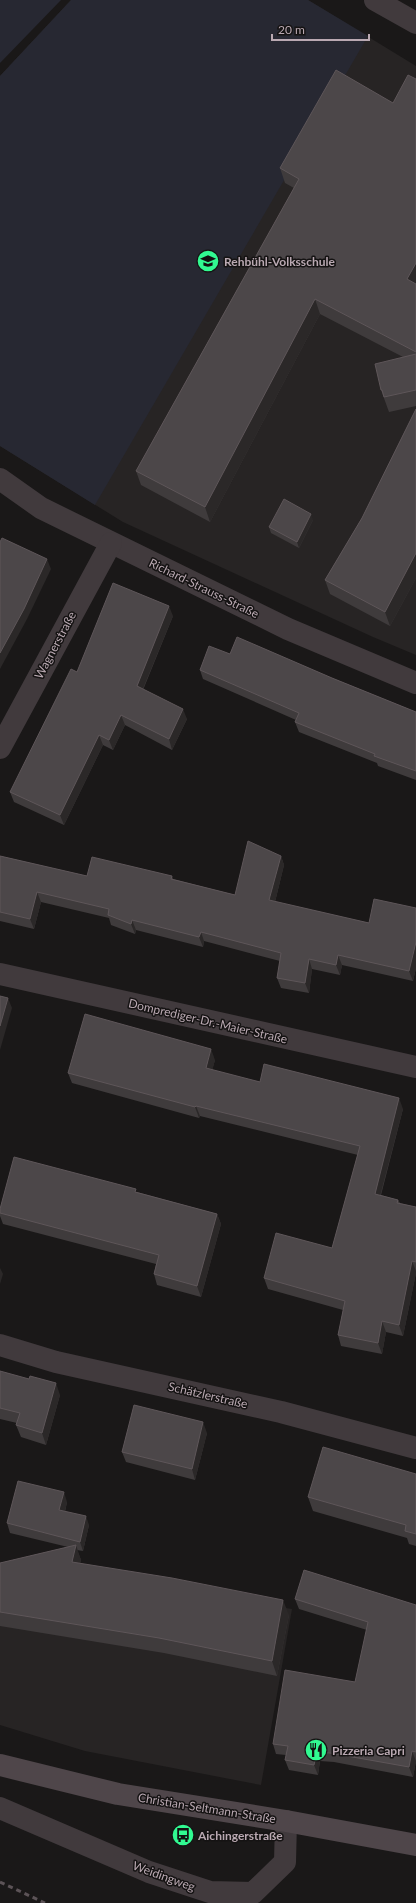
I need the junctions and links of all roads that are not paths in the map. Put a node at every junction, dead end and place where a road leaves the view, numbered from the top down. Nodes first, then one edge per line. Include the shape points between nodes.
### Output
1 (375, 0) edge
2 (416, 23) edge
3 (0, 479) edge
4 (111, 543) junction
5 (416, 683) edge
6 (0, 748) edge
7 (0, 974) edge
8 (416, 1067) edge
9 (0, 1345) edge
10 (416, 1448) edge
11 (0, 1765) edge
12 (0, 1808) edge
13 (286, 1821) junction
14 (416, 1846) edge

1 - 2 street
3 - 4 street, Richard-Strauss-Straße via 41,508
4 - 5 street, Richard-Strauss-Straße via 288,630
4 - 6 street, Wagnerstraße
7 - 8 street, Domprediger-Dr.-Maier-Straße
9 - 10 street, Schätzlerstraße via 56,1362 281,1412
11 - 13 main road, Christian-Seltmann-Straße via 118,1794
12 - 13 street, Weidingweg via 149,1872 210,1892 253,1893 285,1862
13 - 14 main road, Christian-Seltmann-Straße

